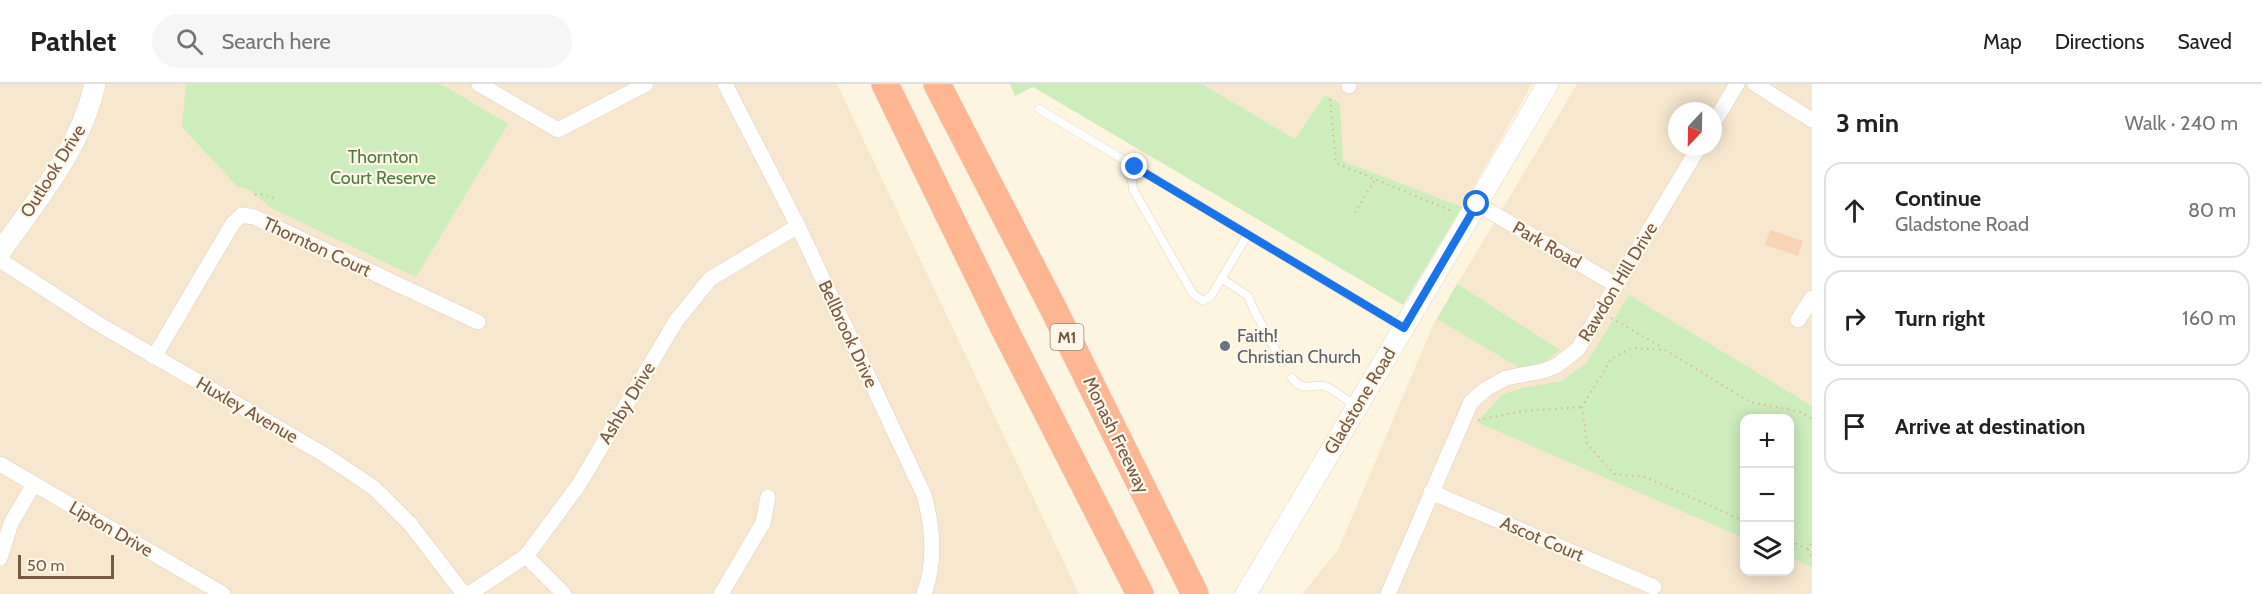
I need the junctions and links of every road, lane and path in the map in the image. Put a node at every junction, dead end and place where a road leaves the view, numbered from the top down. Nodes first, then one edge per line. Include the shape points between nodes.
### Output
1 (95, 84) edge
2 (479, 84) edge
3 (646, 84) edge
4 (725, 84) edge
5 (885, 84) edge
6 (937, 84) edge
7 (1548, 84) edge
8 (1737, 84) edge
9 (1755, 84) edge
10 (1330, 99) dead end
11 (1039, 109) dead end
12 (1722, 109) edge
13 (1812, 120) edge
14 (1694, 156) edge
15 (1135, 167) junction
16 (1375, 179) junction
17 (255, 195) dead end
18 (273, 198) dead end
19 (1477, 204) junction
20 (1355, 213) dead end
21 (1458, 214) dead end
22 (798, 226) junction
23 (1248, 234) junction
24 (0, 252) edge
25 (0, 260) edge
26 (1221, 279) junction
27 (1616, 285) junction
28 (1812, 298) edge
29 (1601, 313) junction
30 (1797, 320) dead end
31 (478, 322) dead end
32 (1404, 328) junction
33 (1665, 350) junction
34 (154, 357) junction
35 (1282, 362) dead end
36 (1292, 378) dead end
37 (1357, 407) junction
38 (1582, 407) junction
39 (1812, 419) edge
40 (1461, 423) junction
41 (1068, 455) junction
42 (0, 464) edge
43 (34, 484) junction
44 (1431, 492) junction
45 (768, 497) dead end
46 (1740, 519) edge
47 (1812, 542) edge
48 (1794, 543) edge
49 (1808, 549) junction
50 (526, 556) junction
51 (0, 558) edge
52 (1812, 560) edge
53 (1654, 587) dead end
54 (1194, 592) edge
55 (223, 594) edge
56 (464, 594) edge
57 (469, 594) edge
58 (564, 594) edge
59 (721, 594) edge
60 (924, 594) edge
61 (1121, 594) edge
62 (1140, 594) edge
63 (1246, 594) edge
64 (1388, 594) edge

1 - 24 main road, Outlook Drive via 85,120 69,150
2 - 3 street via 558,130
4 - 22 street, Bellbrook Drive
5 - 41 highway
6 - 54 highway, Monash Freeway / M1
7 - 19 main road, Gladstone Road
8 - 12 street
9 - 13 street
10 - 16 path via 1336,163
11 - 15 lane
14 - 27 street, Rawdon Hill Drive
15 - 23 lane
15 - 26 lane via 1131,174 1133,189 1193,294 1207,300
16 - 20 path
16 - 21 path
17 - 18 path
19 - 27 street, Park Road
19 - 32 main road, Gladstone Road
22 - 50 street, Ashby Drive via 710,279 676,321 578,486
22 - 60 street, Bellbrook Drive via 924,495 932,536
23 - 26 lane
23 - 32 lane
25 - 34 street, Huxley Avenue
26 - 35 lane via 1248,296
27 - 29 street, Rawdon Hill Drive
28 - 30 street
29 - 33 path
29 - 40 street, Rawdon Hill Drive via 1570,356 1556,366 1506,378 1485,389 1471,402
31 - 34 street, Thornton Court via 254,217 242,215 233,223
32 - 37 main road, Gladstone Road
33 - 38 path via 1632,348 1611,359
33 - 39 path via 1750,402 1801,412
34 - 56 street, Huxley Avenue via 325,455 374,488 410,524
36 - 37 lane via 1307,388 1326,387
37 - 63 main road, Gladstone Road
38 - 40 path via 1522,411
38 - 46 path via 1587,444 1614,474 1645,477
40 - 44 street, Rawdon Hill Drive
41 - 61 highway
41 - 62 highway
42 - 43 street, Lipton Drive
43 - 51 street via 11,523
43 - 55 street, Lipton Drive
44 - 53 street, Ascot Court
44 - 64 street, Rawdon Hill Drive
45 - 59 street via 763,523
47 - 49 path
48 - 49 path
49 - 52 path
50 - 57 street, Ashby Drive
50 - 58 street

